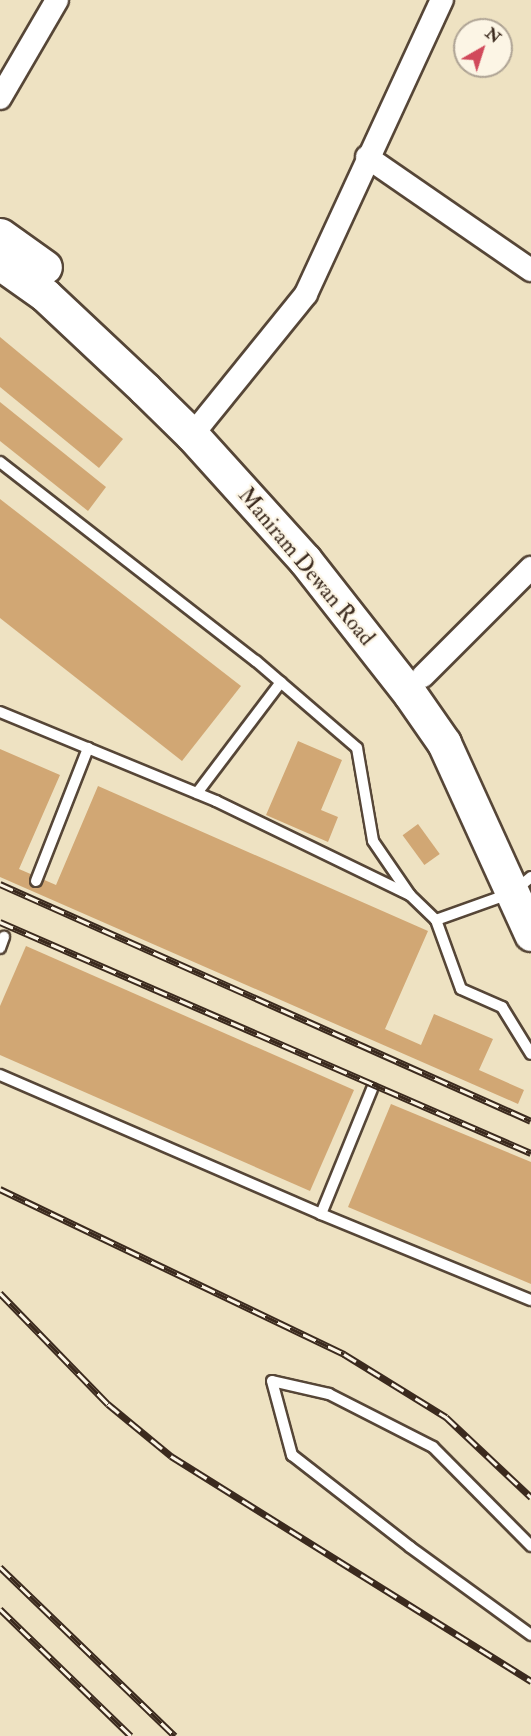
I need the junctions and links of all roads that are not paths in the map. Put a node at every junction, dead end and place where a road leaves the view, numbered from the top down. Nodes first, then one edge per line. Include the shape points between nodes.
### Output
1 (57, 0) edge
2 (442, 0) edge
3 (0, 98) edge
4 (367, 157) junction
5 (0, 235) edge
6 (0, 263) edge
7 (531, 270) edge
8 (199, 426) junction
9 (0, 462) edge
10 (531, 568) edge
11 (423, 676) junction
12 (281, 682) junction
13 (0, 712) edge
14 (87, 748) junction
15 (197, 793) junction
16 (36, 881) dead end
17 (525, 884) edge
18 (410, 895) junction
19 (436, 920) junction
20 (531, 934) edge
21 (531, 1054) edge
22 (0, 1075) edge
23 (372, 1089) dead end
24 (321, 1214) junction
25 (531, 1300) edge
26 (531, 1546) edge
27 (531, 1635) edge

1 - 3 street
2 - 4 street
4 - 7 street
4 - 8 street via 306,294
5 - 8 main road, Maniram Dewan Road via 58,276
6 - 8 main road, Maniram Dewan Road via 45,294
8 - 11 main road, Maniram Dewan Road via 318,542
8 - 17 main road, Maniram Dewan Road via 410,694 444,743
9 - 12 lane
10 - 11 street
11 - 17 main road, Maniram Dewan Road via 457,724
12 - 15 lane
12 - 18 lane via 357,748 373,841
13 - 14 lane
14 - 15 lane
14 - 16 lane
15 - 18 lane
17 - 19 lane
17 - 20 main road, Maniram Dewan Road
18 - 19 lane
19 - 21 lane via 461,989 502,1007
22 - 24 lane
23 - 24 lane
24 - 25 lane
26 - 27 lane via 433,1447 329,1394 272,1382 292,1455

